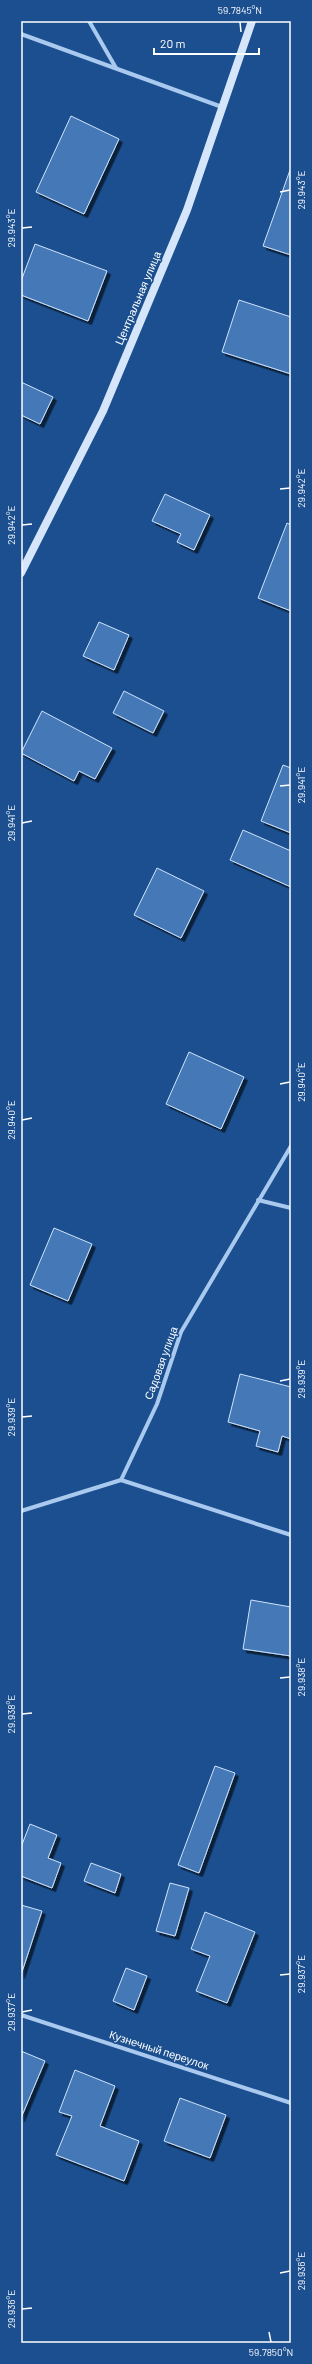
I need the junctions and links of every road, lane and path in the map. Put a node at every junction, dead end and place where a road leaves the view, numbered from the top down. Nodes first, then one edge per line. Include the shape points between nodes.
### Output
1 (89, 21) edge
2 (252, 21) edge
3 (21, 34) edge
4 (116, 68) junction
5 (222, 107) junction
6 (21, 573) edge
7 (291, 1146) edge
8 (258, 1200) junction
9 (291, 1208) edge
10 (121, 1480) junction
11 (21, 1511) edge
12 (291, 1535) edge
13 (21, 2015) edge
14 (291, 2103) edge

1 - 4 street
2 - 5 main road, Центральная улица
3 - 4 street
4 - 5 street
5 - 6 main road, Центральная улица via 187,210 103,411
7 - 8 street, Садовая улица
8 - 9 street
8 - 10 street, Садовая улица via 181,1332 157,1404
10 - 11 street
10 - 12 street
13 - 14 street, Кузнечный переулок

